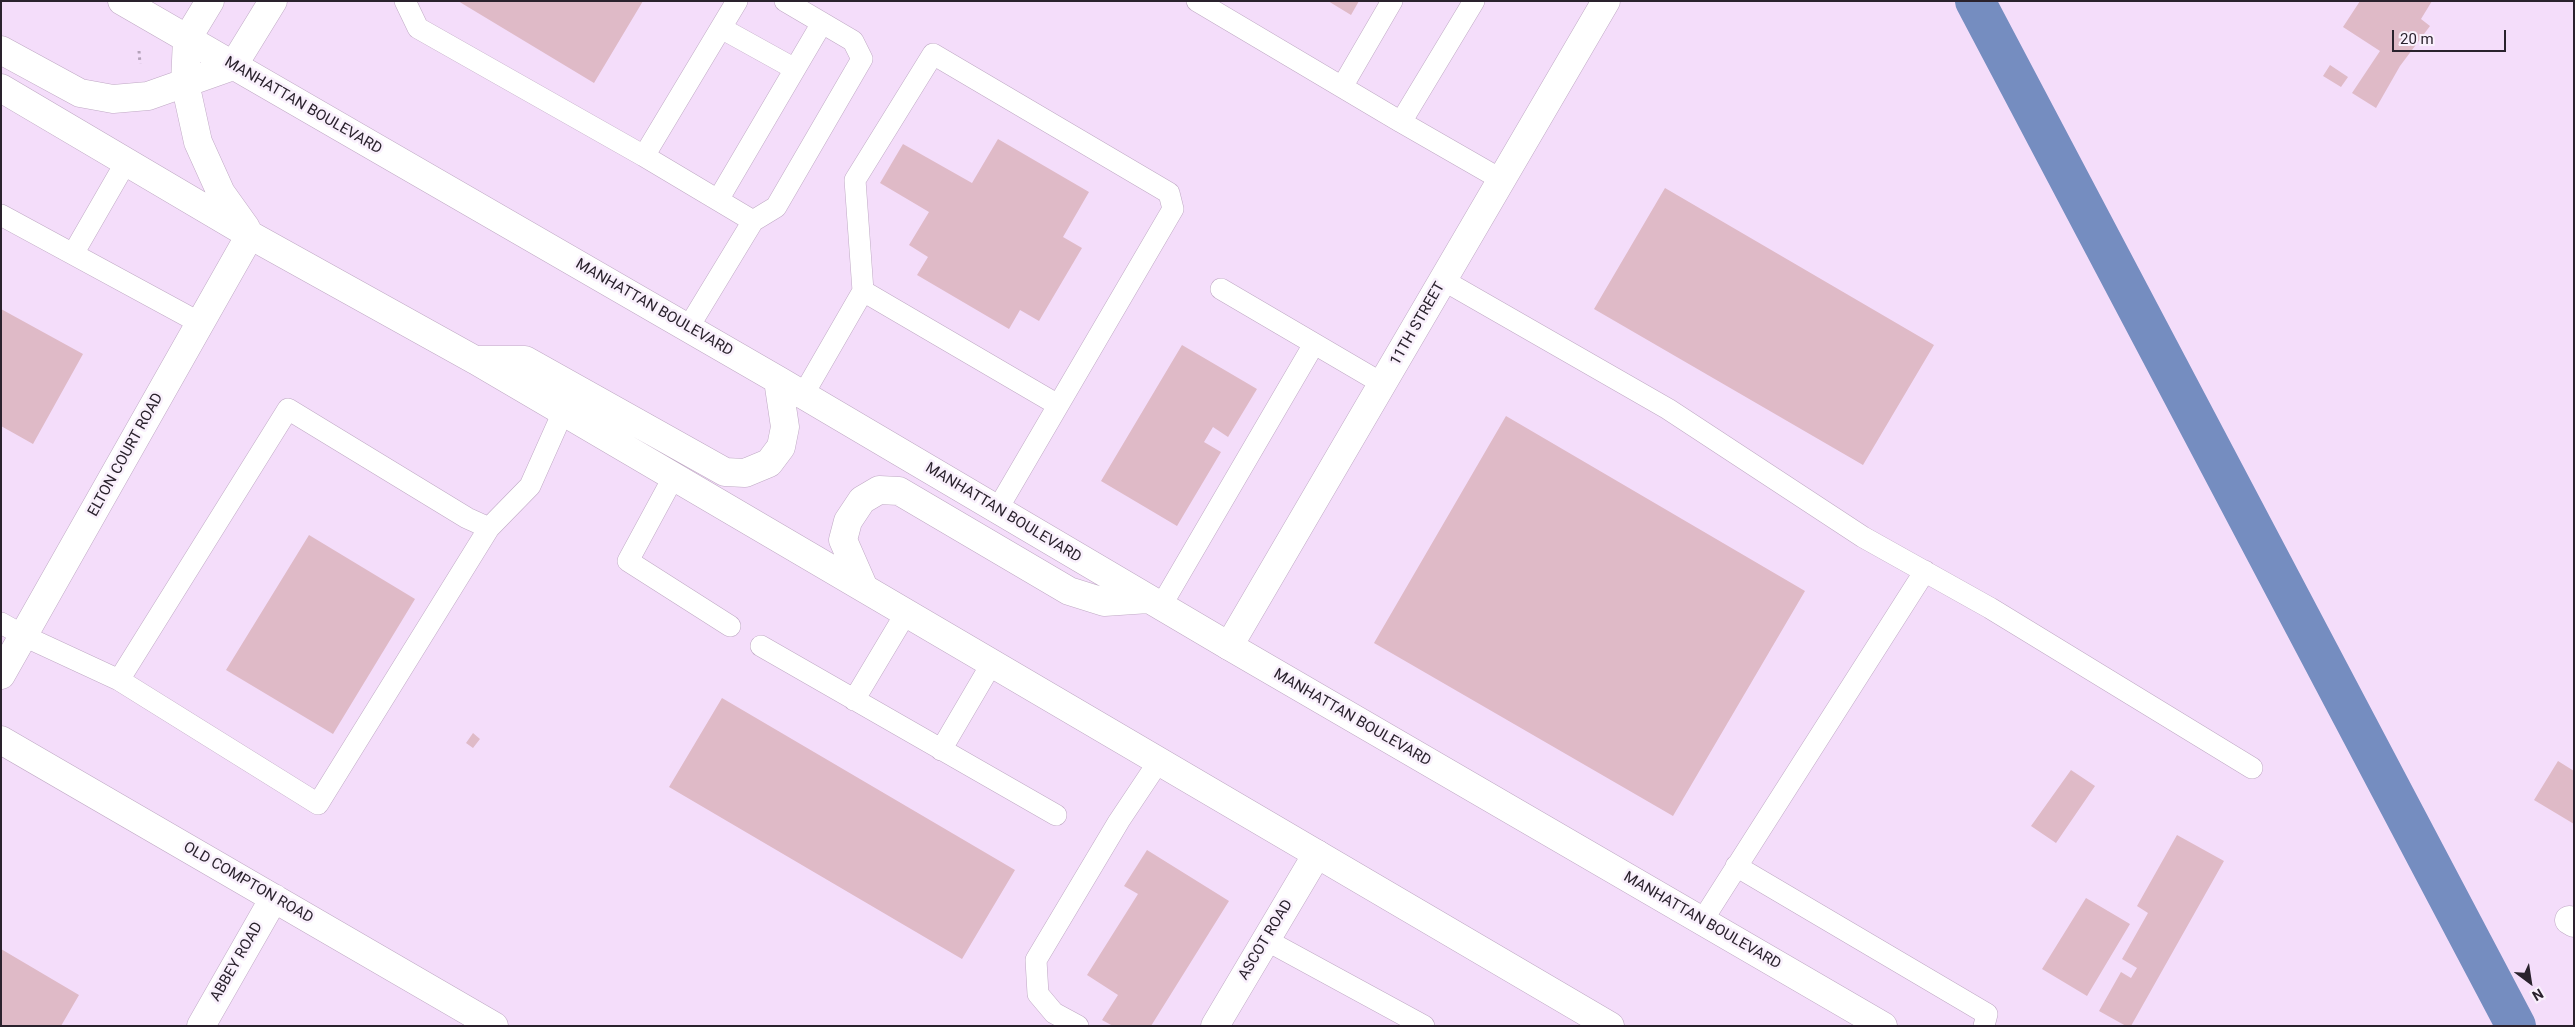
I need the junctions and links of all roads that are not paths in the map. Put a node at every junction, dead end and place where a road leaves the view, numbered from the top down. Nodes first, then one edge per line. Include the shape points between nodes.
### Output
1 (122, 1) edge
2 (210, 1) edge
3 (273, 1) edge
4 (405, 1) edge
5 (737, 1) edge
6 (785, 1) edge
7 (1197, 1) edge
8 (1392, 1) edge
9 (1474, 1) edge
10 (1600, 3) edge
11 (822, 23) junction
12 (721, 28) junction
13 (187, 39) junction
14 (1, 50) edge
15 (234, 66) junction
16 (795, 70) junction
17 (185, 83) junction
18 (1342, 87) junction
19 (1, 88) edge
20 (1401, 122) junction
21 (644, 156) junction
22 (126, 162) junction
23 (1502, 180) junction
24 (718, 200) junction
25 (1, 215) edge
26 (753, 221) junction
27 (250, 235) junction
28 (73, 254) junction
29 (1443, 280) junction
30 (1221, 289) dead end
31 (864, 291) junction
32 (200, 323) junction
33 (688, 328) junction
34 (1314, 344) junction
35 (475, 360) junction
36 (778, 380) junction
37 (1382, 384) junction
38 (803, 395) junction
39 (1058, 404) junction
40 (563, 412) junction
41 (674, 476) junction
42 (998, 510) junction
43 (490, 528) junction
44 (1925, 572) junction
45 (864, 588) junction
46 (1155, 602) junction
47 (906, 613) junction
48 (730, 626) dead end
49 (12, 629) edge
50 (761, 646) dead end
51 (1229, 646) junction
52 (992, 664) junction
53 (1, 675) edge
54 (119, 680) junction
55 (854, 700) junction
56 (1, 740) edge
57 (941, 750) junction
58 (1160, 761) junction
59 (2252, 768) dead end
60 (1056, 815) dead end
61 (1317, 854) junction
62 (1736, 866) junction
63 (274, 898) junction
64 (1702, 921) junction
65 (1266, 940) junction
66 (201, 1026) edge
67 (494, 1026) edge
68 (1078, 1026) edge
69 (1215, 1026) edge
70 (1424, 1026) edge
71 (1610, 1026) edge
72 (1883, 1026) edge
73 (1984, 1026) edge

1 - 13 street, MANHATTAN BOULEVARD
2 - 13 street
3 - 15 street
4 - 21 lane via 418,28
5 - 12 lane
6 - 11 lane
7 - 18 lane
8 - 18 lane
9 - 20 lane
10 - 23 street, 11TH STREET
11 - 16 lane
11 - 26 lane via 854,41 862,59 776,207
12 - 16 lane
12 - 21 lane
13 - 15 street, MANHATTAN BOULEVARD
13 - 17 street
14 - 17 street via 80,93 113,99 139,98
15 - 17 street
15 - 33 street, MANHATTAN BOULEVARD
16 - 24 lane
17 - 27 street via 198,142 221,193
18 - 20 lane
19 - 22 street
20 - 23 lane
21 - 24 lane
22 - 27 street
22 - 28 lane
23 - 29 street, 11TH STREET
24 - 26 lane
25 - 28 lane
26 - 33 lane
27 - 32 street, ELTON COURT ROAD
27 - 35 street
28 - 32 lane
29 - 37 street, 11TH STREET
29 - 44 lane via 1668,409 1863,537
30 - 34 lane
31 - 38 lane
31 - 39 lane
31 - 39 lane via 855,180 933,54 1169,193 1173,209
32 - 49 street, ELTON COURT ROAD
33 - 36 street, MANHATTAN BOULEVARD
34 - 37 lane
34 - 46 lane
35 - 36 street via 525,360 726,472 745,473 769,463 781,447 785,427
35 - 40 street
36 - 38 street, MANHATTAN BOULEVARD
37 - 51 street, 11TH STREET
38 - 42 street, MANHATTAN BOULEVARD
39 - 42 lane
40 - 41 street
40 - 43 lane via 530,486
41 - 45 street
41 - 48 lane via 628,562
42 - 46 street, MANHATTAN BOULEVARD
43 - 54 lane via 466,518 288,409
43 - 54 lane via 318,804
44 - 59 lane via 1990,608
44 - 62 lane
45 - 46 street via 843,540 848,521 862,500 879,490 899,491 1069,591 1104,602
45 - 47 street
46 - 51 street, MANHATTAN BOULEVARD
47 - 52 street
47 - 55 lane
49 - 53 street, ELTON COURT ROAD
49 - 54 lane
50 - 55 lane
51 - 64 street, MANHATTAN BOULEVARD
52 - 57 lane
52 - 58 street
55 - 57 lane
56 - 63 street, OLD COMPTON ROAD
57 - 60 lane
58 - 61 street
58 - 68 lane via 1119,821 1036,960 1038,994 1054,1013
61 - 65 street, ASCOT ROAD
61 - 71 street
62 - 64 lane
62 - 73 lane via 1988,1014
63 - 66 street, ABBEY ROAD
63 - 67 street, OLD COMPTON ROAD
64 - 72 street, MANHATTAN BOULEVARD
65 - 69 street, ASCOT ROAD
65 - 70 lane

